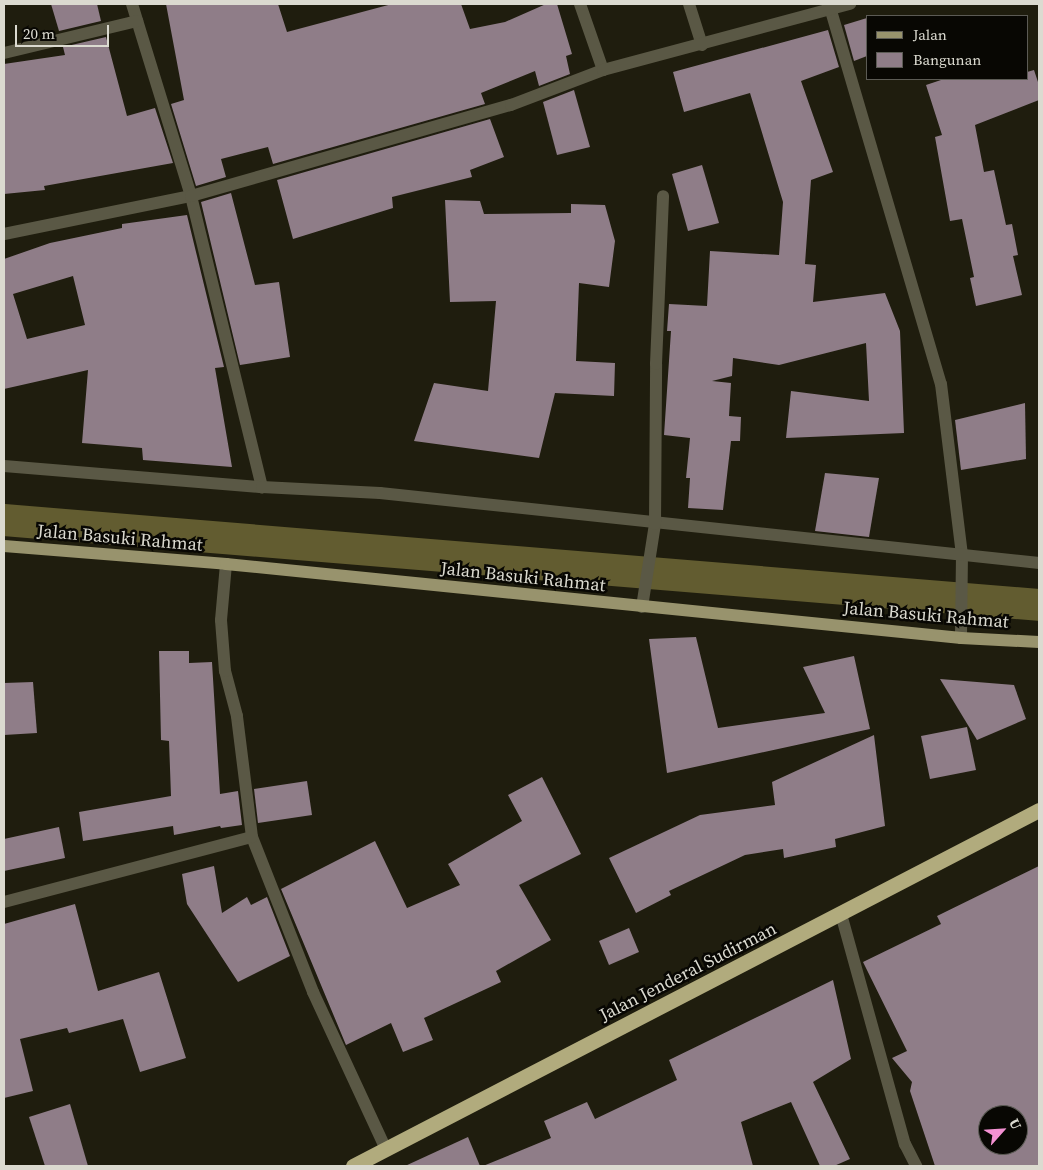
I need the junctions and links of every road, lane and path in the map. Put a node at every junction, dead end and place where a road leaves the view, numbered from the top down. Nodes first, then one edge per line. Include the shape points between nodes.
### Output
1 (132, 4) edge
2 (580, 4) edge
3 (689, 4) edge
4 (850, 4) edge
5 (830, 7) edge
6 (137, 21) junction
7 (702, 45) junction
8 (4, 53) edge
9 (603, 70) junction
10 (192, 196) junction
11 (663, 196) dead end
12 (4, 234) edge
13 (4, 466) edge
14 (262, 488) junction
15 (655, 524) junction
16 (4, 546) edge
17 (962, 554) junction
18 (1039, 563) edge
19 (226, 564) junction
20 (642, 607) junction
21 (961, 638) junction
22 (1039, 642) edge
23 (1039, 810) edge
24 (252, 838) junction
25 (4, 902) edge
26 (841, 914) junction
27 (386, 1149) junction
28 (353, 1166) edge
29 (916, 1166) edge

1 - 6 street
2 - 9 street
3 - 7 street
4 - 5 street
5 - 7 street
5 - 17 street via 941,384
6 - 8 street
6 - 10 street
7 - 9 street
9 - 10 street via 511,105
10 - 12 street
10 - 14 street
11 - 15 street via 656,364
13 - 14 street
14 - 15 street via 380,493
15 - 17 street
15 - 20 street
16 - 19 main road, Jalan Basuki Rahmat
17 - 18 street
17 - 21 street
19 - 20 main road, Jalan Basuki Rahmat
19 - 24 street via 221,620 225,671 237,716
20 - 21 main road, Jalan Basuki Rahmat
21 - 22 main road, Jalan Basuki Rahmat
23 - 26 highway, Jalan Jenderal Sudirman
24 - 25 street
24 - 27 street via 312,992
26 - 27 highway, Jalan Jenderal Sudirman
26 - 29 street via 905,1144
27 - 28 highway, Jalan Jenderal Sudirman

